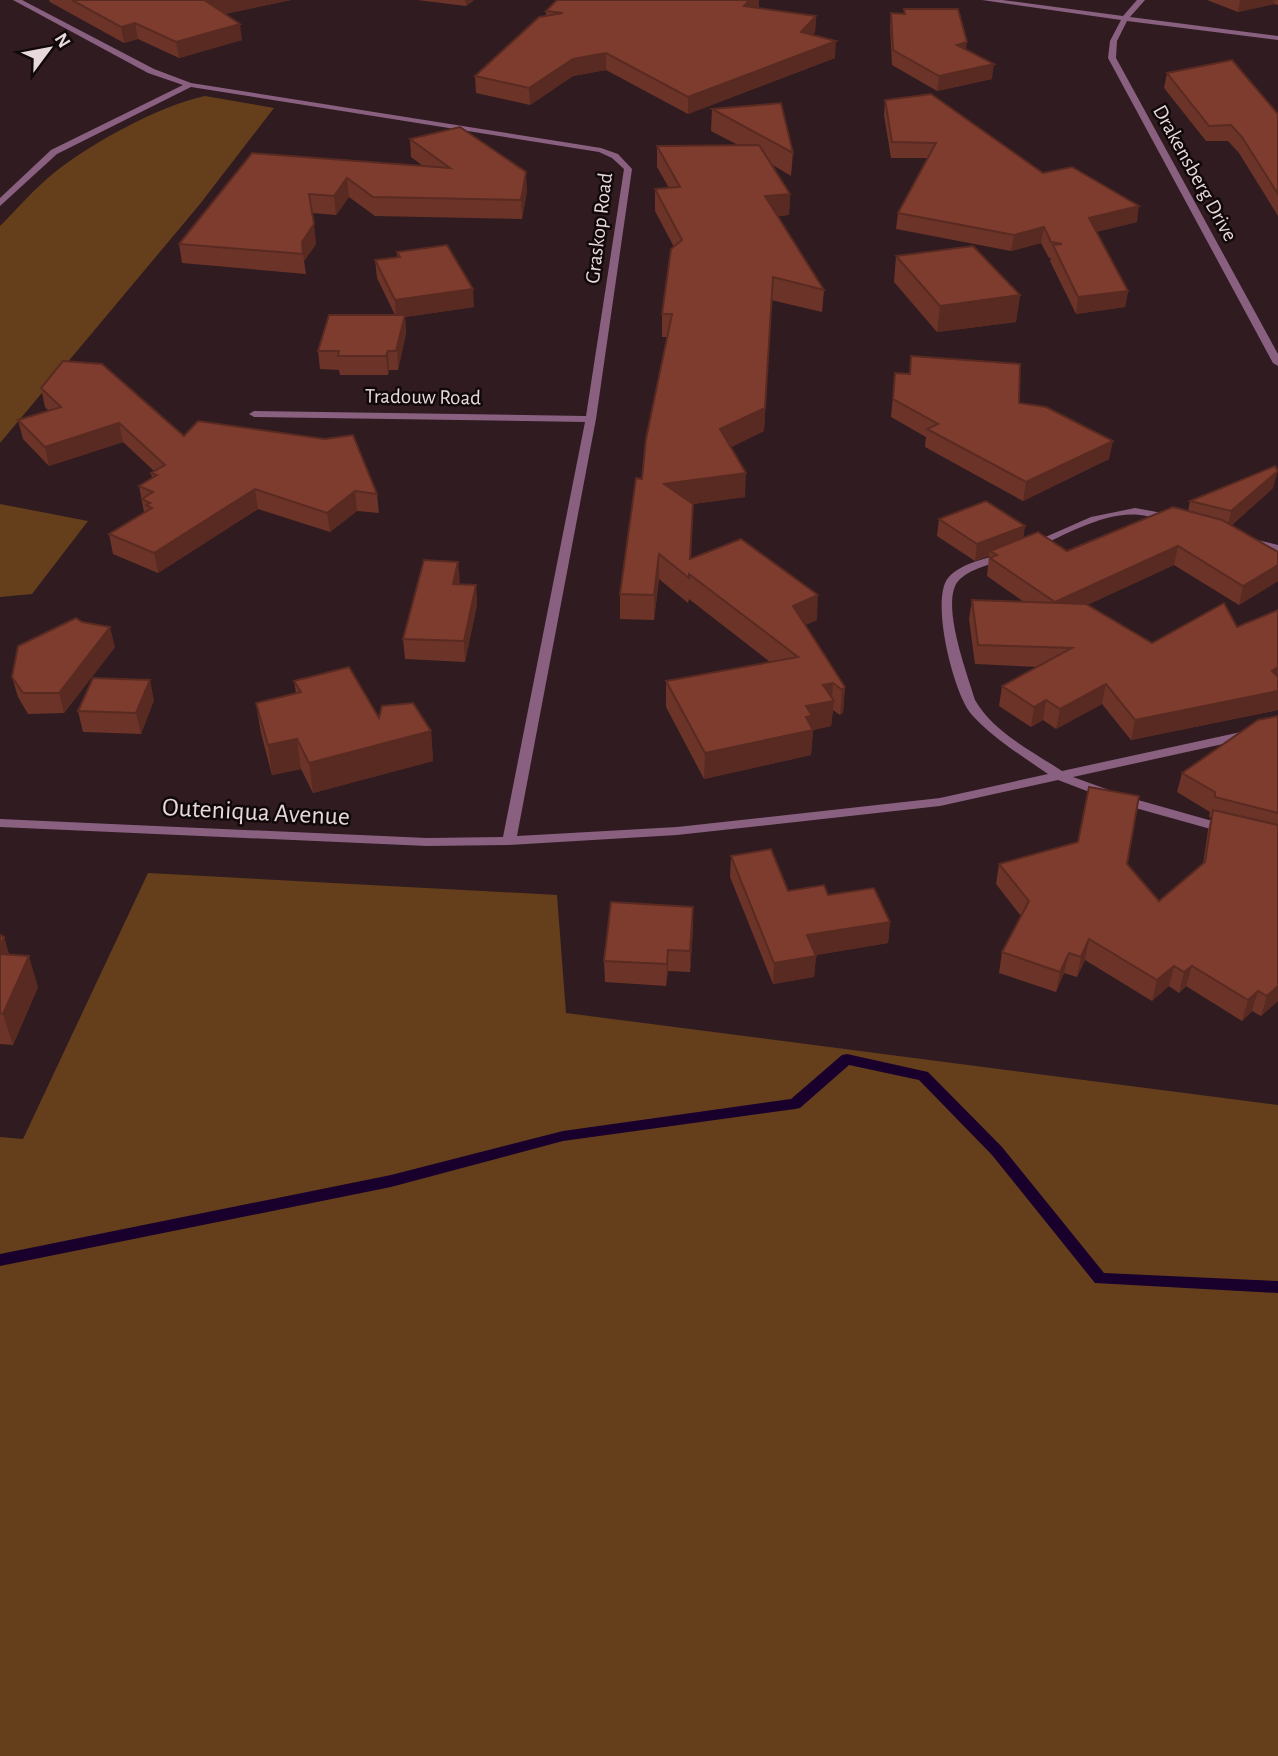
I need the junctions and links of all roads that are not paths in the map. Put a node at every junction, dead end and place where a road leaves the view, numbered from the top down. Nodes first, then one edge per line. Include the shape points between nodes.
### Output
1 (17, 0) edge
2 (986, 0) edge
3 (1140, 0) edge
4 (1123, 19) junction
5 (1278, 38) edge
6 (190, 85) junction
7 (0, 203) edge
8 (1278, 363) edge
9 (254, 414) dead end
10 (591, 419) junction
11 (1186, 524) edge
12 (1238, 539) edge
13 (1278, 548) edge
14 (1278, 728) edge
15 (1061, 777) junction
16 (0, 823) edge
17 (1238, 832) edge
18 (509, 841) junction

1 - 6 street, Graskop Road via 151,71
2 - 4 street
3 - 4 street, Drakensberg Drive
4 - 5 street
4 - 8 street, Drakensberg Drive via 1112,42 1112,58
6 - 7 street via 54,152
6 - 10 street, Graskop Road via 584,147 621,160 629,173
9 - 10 street, Tradouw Road
10 - 18 street, Graskop Road
11 - 15 street via 1136,511 1114,515 968,570 950,583 948,623 975,711 997,733
12 - 13 street
14 - 15 street, Outeniqua Avenue
15 - 17 street via 1126,801
15 - 18 street, Outeniqua Avenue via 940,802 677,831
16 - 18 street, Outeniqua Avenue via 349,841

